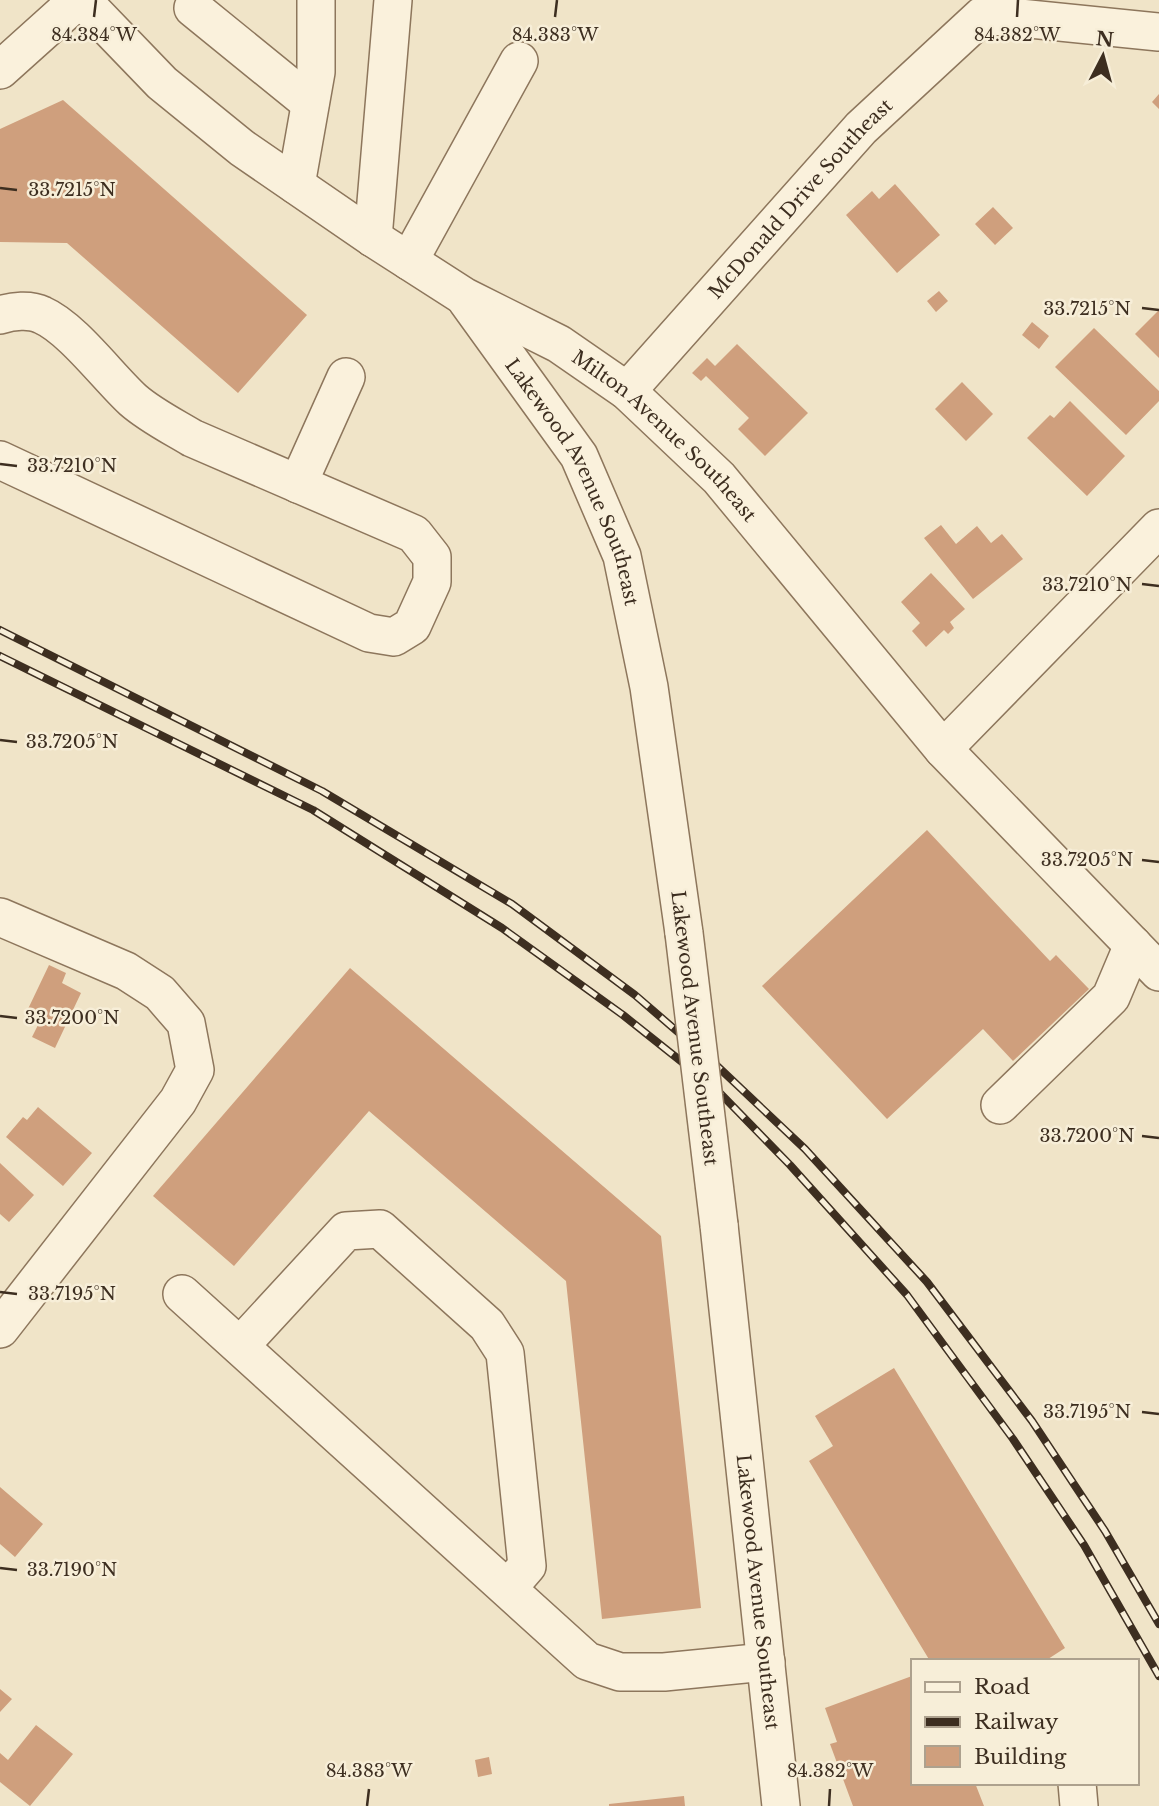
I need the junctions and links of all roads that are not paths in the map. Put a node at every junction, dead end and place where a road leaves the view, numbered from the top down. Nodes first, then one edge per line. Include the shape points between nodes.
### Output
1 (80, 0) edge
2 (316, 0) edge
3 (394, 0) edge
4 (193, 8) dead end
5 (1002, 11) edge
6 (1159, 32) edge
7 (519, 61) dead end
8 (0, 70) edge
9 (310, 103) junction
10 (296, 185) junction
11 (373, 238) junction
12 (410, 261) junction
13 (465, 297) junction
14 (0, 315) edge
15 (346, 377) dead end
16 (627, 391) junction
17 (0, 460) edge
18 (298, 484) junction
19 (1159, 528) edge
20 (943, 749) junction
21 (0, 917) edge
22 (1133, 946) junction
23 (1159, 972) edge
24 (1000, 1105) dead end
25 (182, 1294) dead end
26 (0, 1329) edge
27 (240, 1346) junction
28 (508, 1588) junction
29 (766, 1662) junction
30 (1077, 1785) edge
31 (781, 1806) edge
32 (1079, 1806) edge

1 - 8 street
1 - 10 street, Milton Avenue Southeast via 162,83
2 - 9 street via 316,72
3 - 11 street
4 - 9 street
5 - 6 street
5 - 16 street, McDonald Drive Southeast via 861,128
7 - 12 street
9 - 10 street
10 - 11 street, Milton Avenue Southeast
11 - 12 street, Milton Avenue Southeast
12 - 13 street, Milton Avenue Southeast
13 - 16 street, Milton Avenue Southeast via 559,344
13 - 29 street, Lakewood Avenue Southeast, bridge via 579,456 622,556 649,687 684,933
14 - 18 street via 12,311 41,314 69,334 134,401 159,419
15 - 18 street
16 - 20 street, Milton Avenue Southeast via 719,478
17 - 18 street via 369,633 394,637 412,626 432,582 432,557 414,534
19 - 20 street
20 - 22 street, Milton Avenue Southeast
21 - 26 street via 125,971 160,993 187,1023 195,1070 178,1101
22 - 23 street, Milton Avenue Southeast
22 - 24 street via 1111,997
25 - 27 street
27 - 28 street
27 - 28 street via 346,1231 380,1229 487,1325 505,1353 527,1566
28 - 29 street via 587,1661 620,1672
29 - 31 street, Lakewood Avenue Southeast
30 - 32 street

